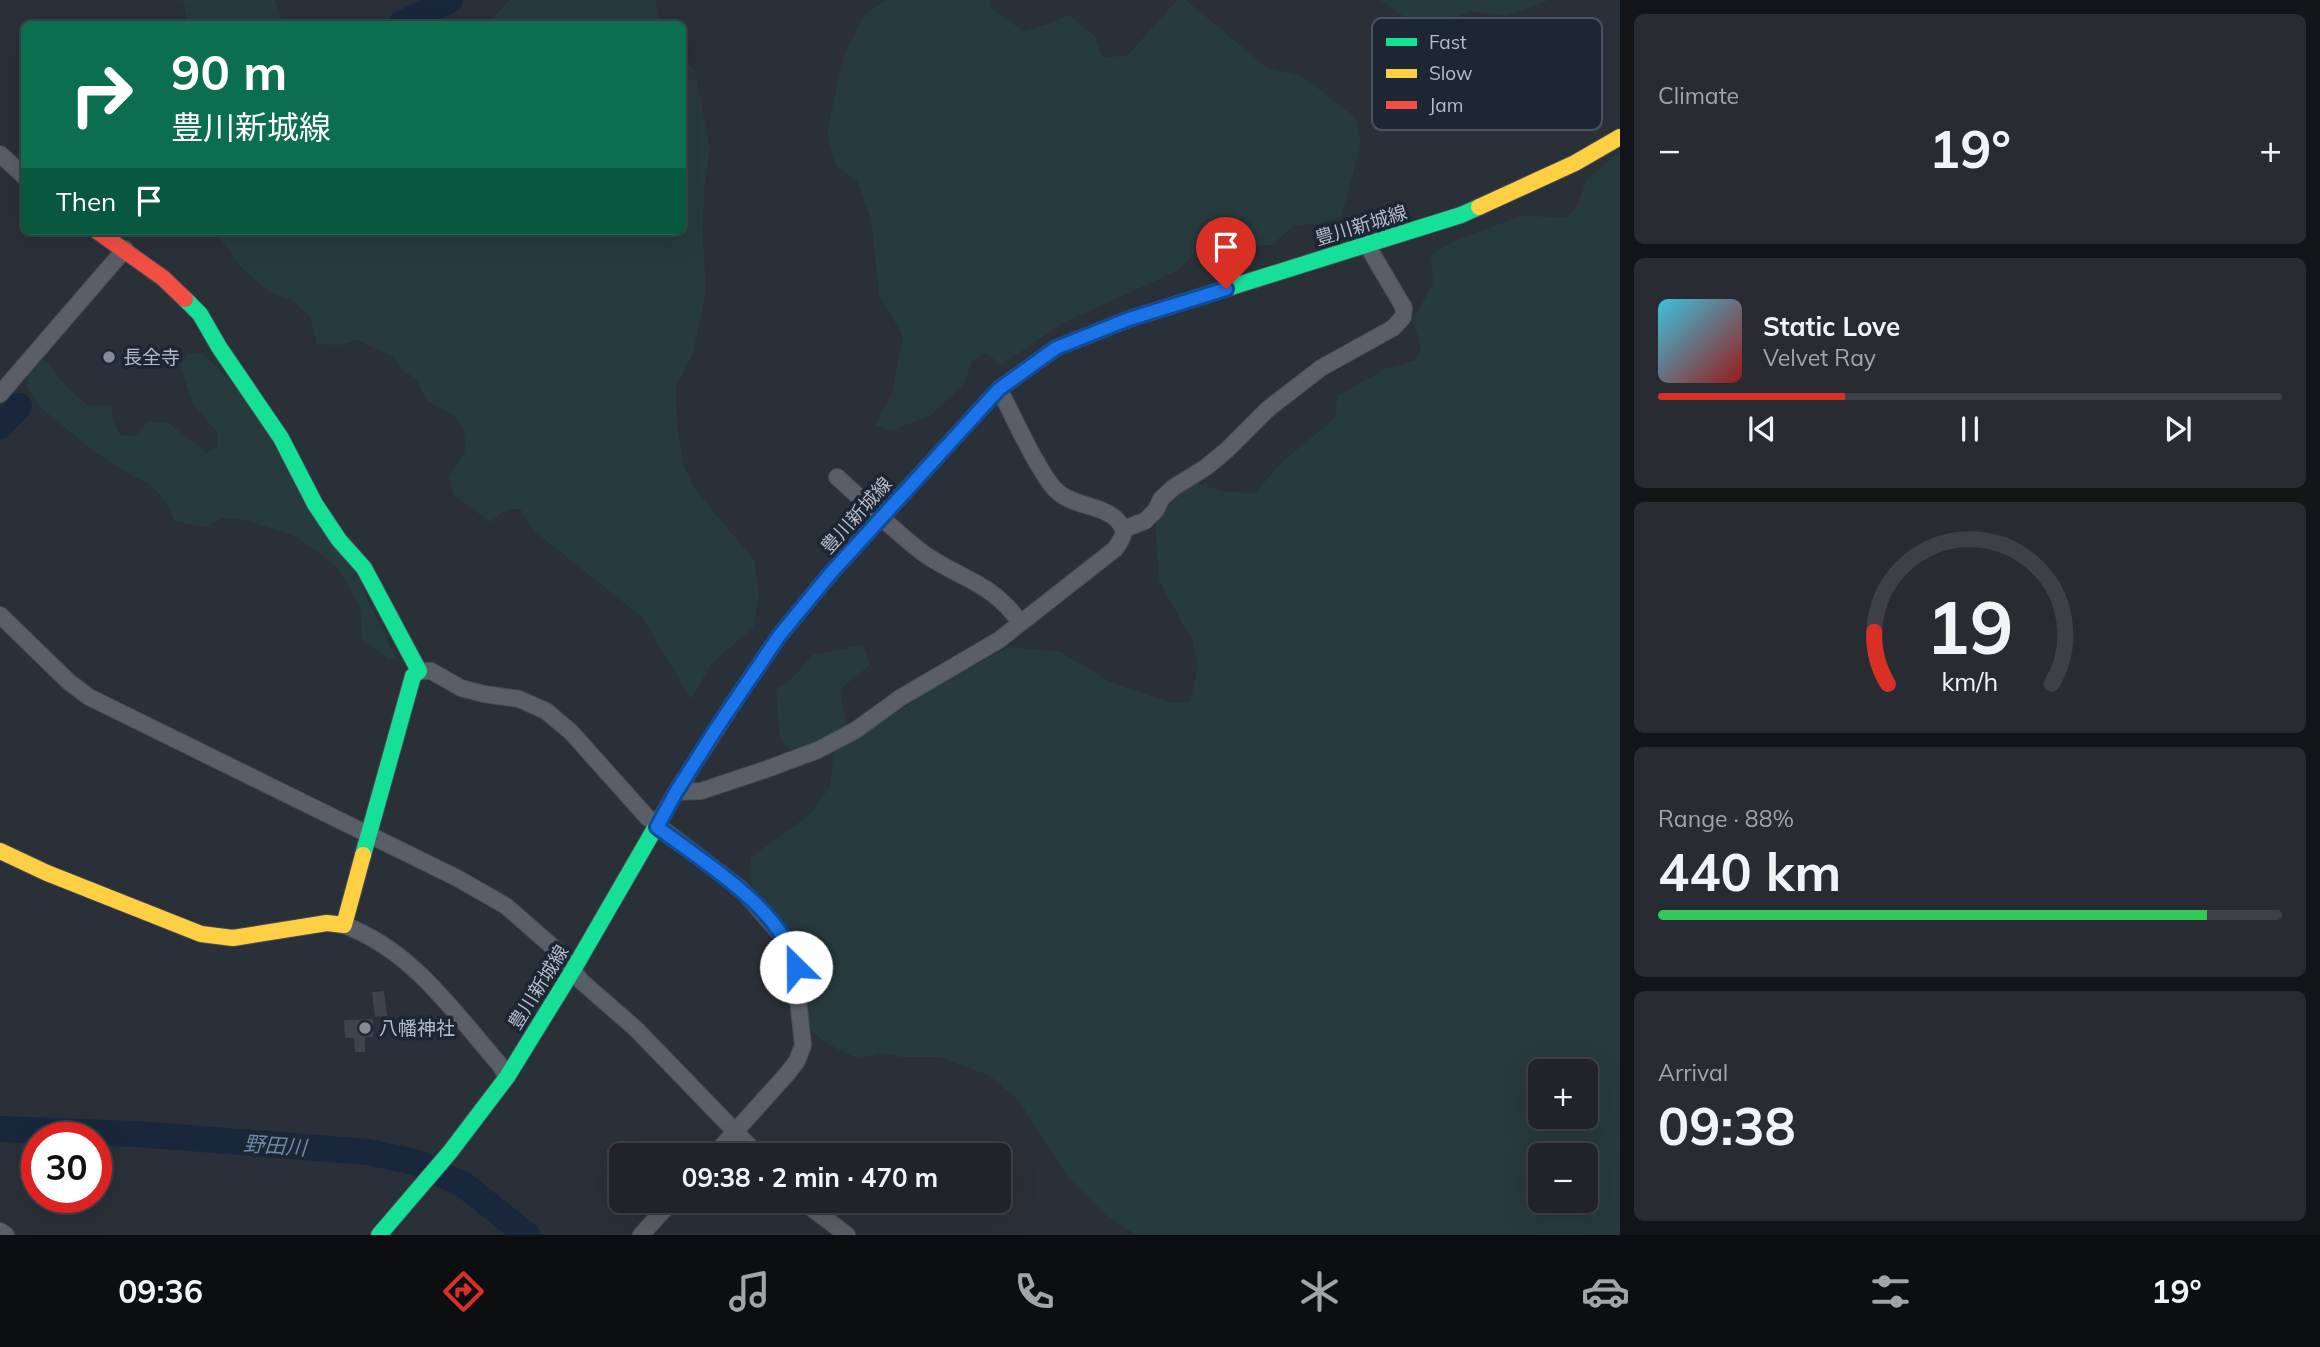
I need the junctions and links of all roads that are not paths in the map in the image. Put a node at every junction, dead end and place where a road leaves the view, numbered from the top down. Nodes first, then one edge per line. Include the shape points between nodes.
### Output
1 (1620, 137) edge
2 (0, 154) edge
3 (21, 173) edge
4 (103, 235) edge
5 (1367, 246) junction
6 (125, 249) junction
7 (999, 389) junction
8 (0, 394) edge
9 (837, 477) dead end
10 (1124, 529) junction
11 (0, 615) edge
12 (1020, 622) junction
13 (419, 671) junction
14 (676, 792) junction
15 (657, 827) junction
16 (370, 835) junction
17 (0, 851) edge
18 (344, 925) junction
19 (573, 970) junction
20 (507, 1077) junction
21 (736, 1132) junction
22 (726, 1143) edge
23 (747, 1143) edge
24 (661, 1213) edge
25 (818, 1213) edge
26 (0, 1231) edge
27 (6, 1235) edge
28 (379, 1235) edge
29 (642, 1235) edge
30 (848, 1235) edge

1 - 5 main road, 豊川新城線 via 1575,163 1461,215
2 - 3 street
4 - 6 main road
5 - 7 main road, 豊川新城線 via 1129,319 1056,348
5 - 10 street via 1404,308 1403,317 1393,328 1321,368 1268,409 1205,468 1174,487 1145,521
6 - 8 street
6 - 13 main road via 200,314 281,438 315,504 364,568
7 - 10 street via 1056,491 1117,519
7 - 14 main road, 豊川新城線, bridge via 779,636
9 - 12 street via 923,552 984,585
10 - 12 street via 1115,549
11 - 16 street via 89,697
12 - 14 street via 999,640 818,750 701,790
13 - 15 street via 431,671 461,688 519,699 546,711 571,732
13 - 16 main road via 413,676
14 - 15 main road, 豊川新城線
15 - 19 main road, 豊川新城線
15 - 21 street via 741,889 793,954 803,1045 792,1067
16 - 18 main road
16 - 19 street via 492,896 562,955
17 - 18 main road via 201,934 233,937 327,923
18 - 20 street via 382,943 417,970
19 - 20 main road, 豊川新城線
19 - 21 street
20 - 28 main road, 豊川新城線
21 - 22 street
21 - 23 street
24 - 29 street
25 - 30 street
26 - 27 street

